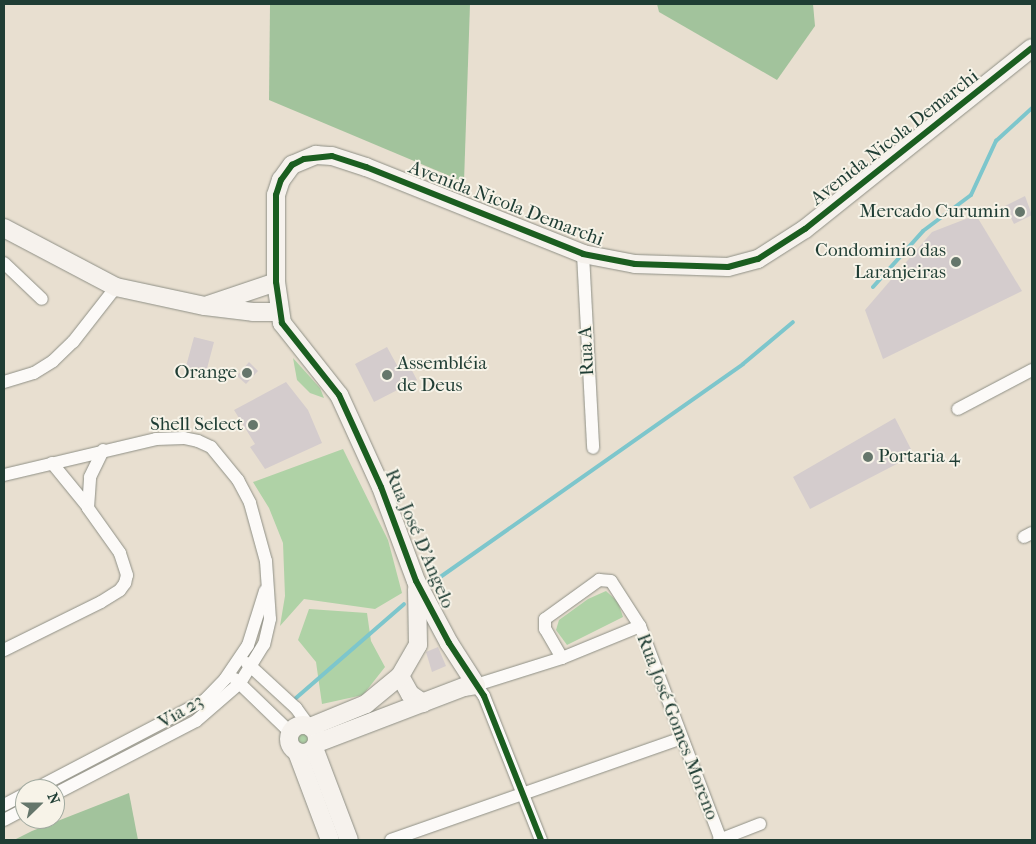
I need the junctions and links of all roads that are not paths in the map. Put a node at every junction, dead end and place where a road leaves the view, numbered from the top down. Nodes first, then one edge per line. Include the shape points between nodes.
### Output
1 (1032, 48) edge
2 (4, 228) edge
3 (583, 254) junction
4 (4, 263) edge
5 (276, 282) junction
6 (116, 287) junction
7 (42, 299) dead end
8 (205, 306) junction
9 (279, 312) junction
10 (1032, 370) edge
11 (4, 382) edge
12 (958, 409) dead end
13 (593, 448) dead end
14 (103, 450) junction
15 (52, 463) junction
16 (4, 475) edge
17 (88, 508) junction
18 (268, 579) junction
19 (416, 581) junction
20 (640, 626) junction
21 (449, 643) junction
22 (418, 645) junction
23 (4, 650) edge
24 (241, 658) junction
25 (562, 658) junction
26 (252, 668) junction
27 (229, 674) junction
28 (400, 676) junction
29 (240, 683) junction
30 (476, 685) junction
31 (424, 703) junction
32 (310, 727) junction
33 (290, 733) junction
34 (682, 738) junction
35 (316, 746) junction
36 (297, 752) junction
37 (54, 779) edge
38 (65, 789) edge
39 (524, 795) junction
40 (760, 824) dead end
41 (330, 840) edge
42 (349, 840) edge
43 (391, 840) edge
44 (541, 840) edge
45 (720, 840) edge

1 - 3 street, Avenida Nicola Demarchi via 805,229 758,259 728,267 698,268 636,264
2 - 6 street
3 - 5 street, Avenida Nicola Demarchi via 366,167 316,155 292,165 281,180 276,195
3 - 13 street, Rua A
4 - 7 street
5 - 8 street
5 - 9 street, Avenida Nicola Demarchi
6 - 8 street
6 - 11 street via 74,342 54,361 34,373
8 - 9 street
9 - 19 street, Rua José D'Angelo via 288,334 340,395 381,487
10 - 12 street
14 - 15 street, Via 23
14 - 17 street via 90,477
14 - 18 street, Via 23 via 156,439 184,438 210,448 226,463 250,503 262,538
15 - 16 street, Via 23
15 - 17 street
17 - 23 street via 120,553 127,574 125,583 101,602
18 - 24 street, Via 23 via 255,631
18 - 26 street, Via 23 via 270,619 264,644
19 - 21 street, Rua José D'Angelo
19 - 22 street via 420,621
20 - 25 street, Rua José Gomes Moreno
20 - 25 street via 611,581 599,580 545,619 545,629
20 - 34 street, Rua José Gomes Moreno
21 - 22 street
21 - 30 street, Rua José D'Angelo
22 - 28 street
24 - 26 street
24 - 27 street, Via 23
25 - 30 street, Rua José Gomes Moreno
26 - 29 street, Via 23
26 - 32 street via 296,708
27 - 29 street
27 - 37 street, Via 23 via 205,700 177,717
28 - 31 street via 410,694
28 - 32 street via 366,704
29 - 33 street
29 - 38 street, Via 23 via 196,721
30 - 31 street, Rua José Gomes Moreno
30 - 39 street, Rua José D'Angelo via 484,696
31 - 35 street, Rua José Gomes Moreno
32 - 33 street via 297,727
32 - 35 street via 316,734
33 - 36 street via 289,742
34 - 39 street
34 - 45 street, Rua José Gomes Moreno
35 - 36 street via 307,753
35 - 42 street
36 - 41 street
39 - 43 street
39 - 44 street, Rua José D'Angelo
40 - 45 street

